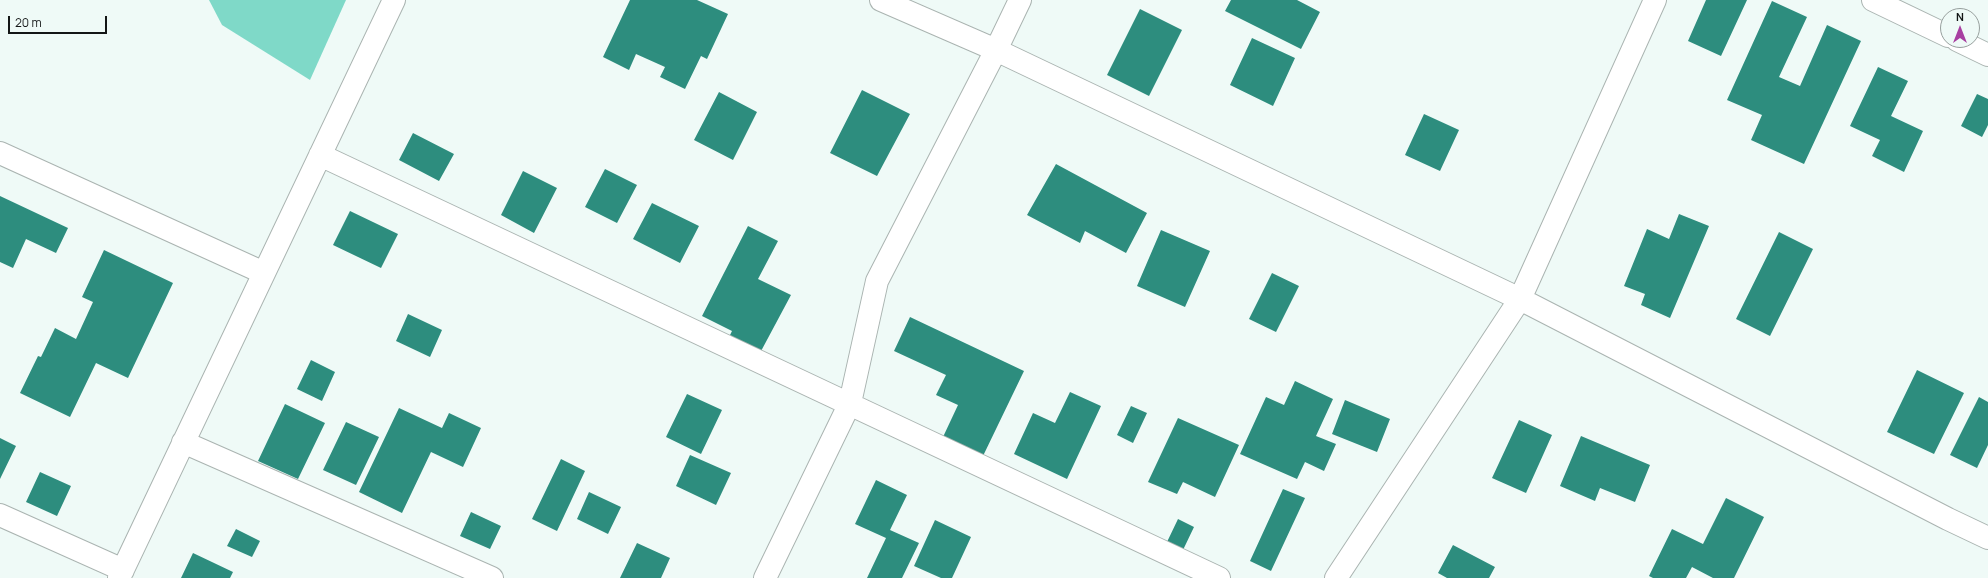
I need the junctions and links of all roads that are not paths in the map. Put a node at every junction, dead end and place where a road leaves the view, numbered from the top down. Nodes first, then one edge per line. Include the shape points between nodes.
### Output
1 (394, 0) edge
2 (881, 0) edge
3 (1020, 0) edge
4 (1655, 0) edge
5 (1873, 0) edge
6 (1940, 32) edge
7 (1974, 48) edge
8 (996, 50) junction
9 (1988, 55) edge
10 (0, 153) edge
11 (320, 155) junction
12 (264, 273) junction
13 (1520, 299) junction
14 (850, 403) junction
15 (183, 442) junction
16 (0, 515) edge
17 (1988, 538) edge
18 (121, 574) edge
19 (492, 578) edge
20 (765, 578) edge
21 (1219, 578) edge
22 (1336, 578) edge

1 - 11 street
2 - 8 street
3 - 8 street
4 - 13 street
5 - 6 street
7 - 9 street
8 - 13 street
8 - 14 street via 877,281
10 - 12 street
11 - 12 street
11 - 14 street
12 - 15 street
13 - 17 street
13 - 22 street
14 - 20 street
14 - 21 street
15 - 18 street
15 - 19 street
16 - 18 street

